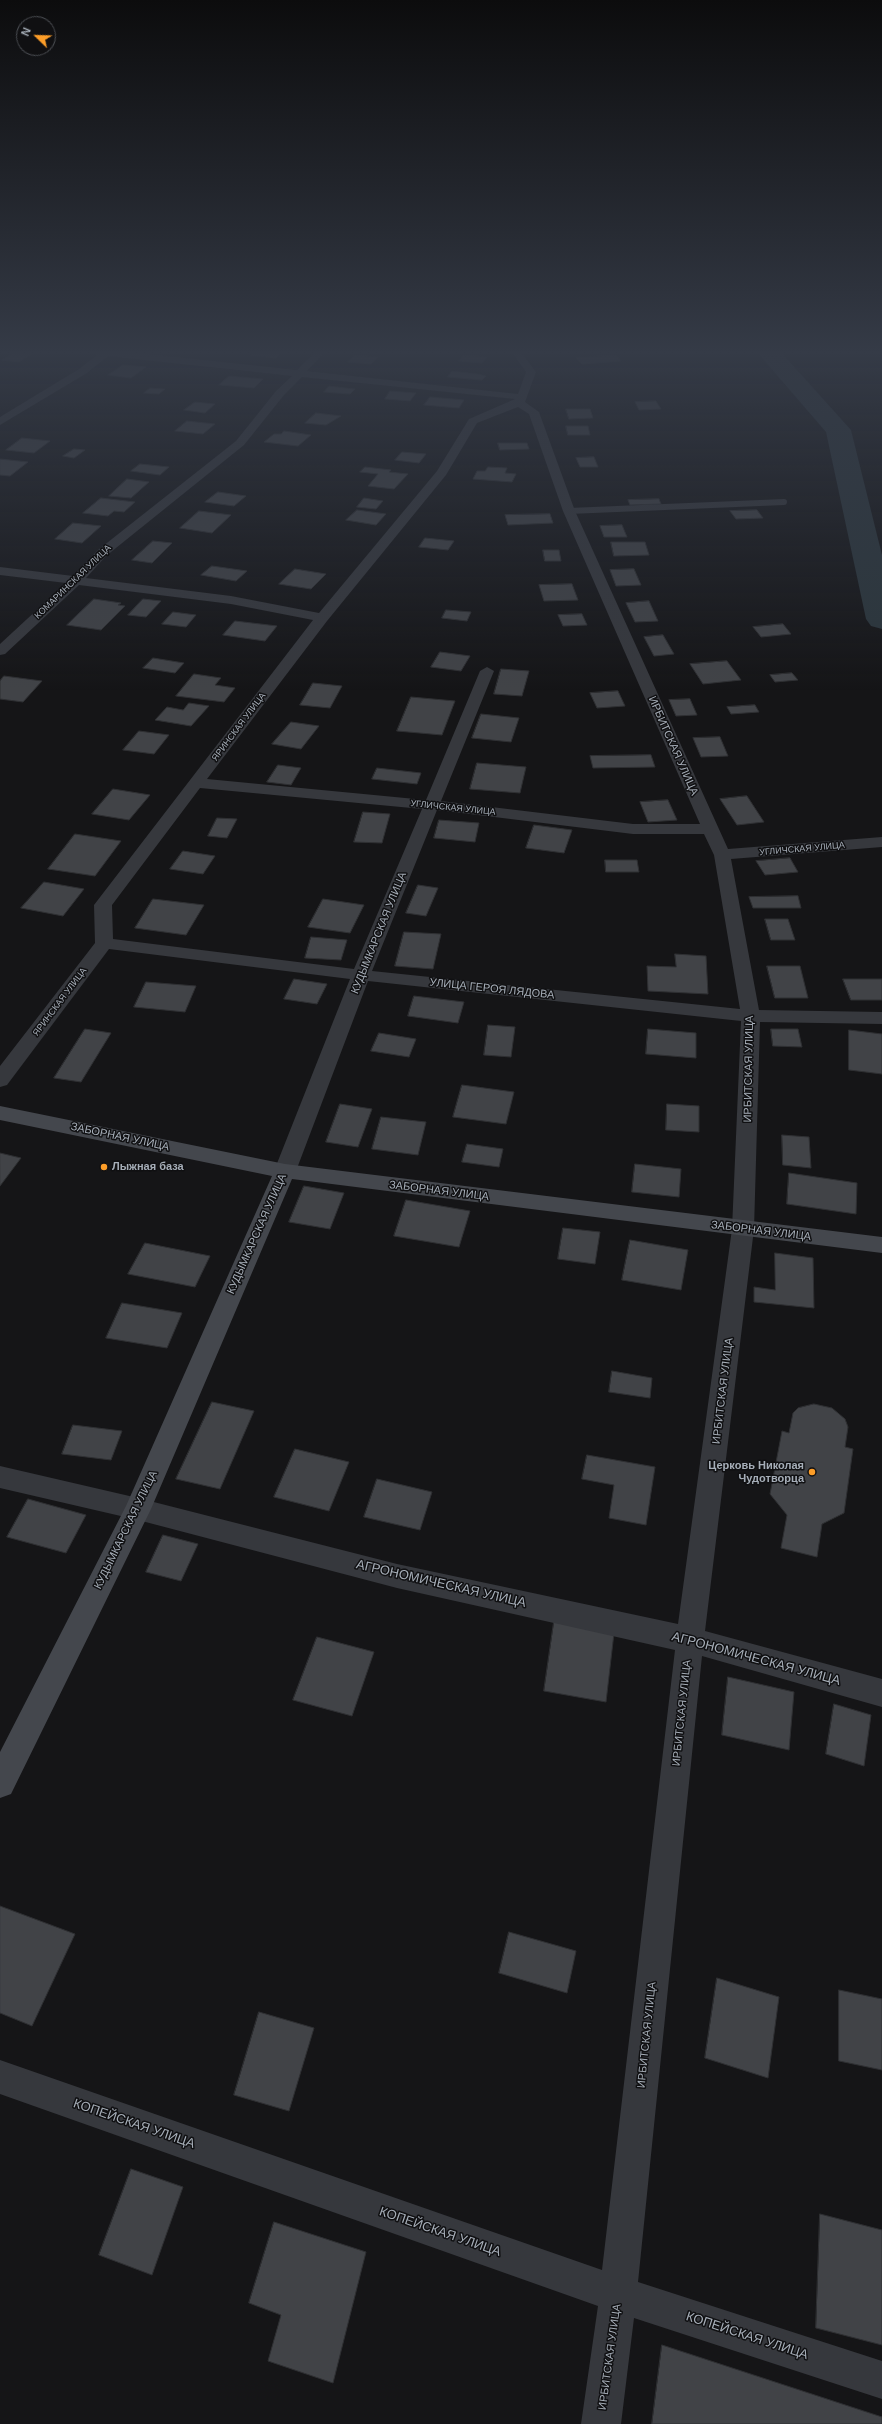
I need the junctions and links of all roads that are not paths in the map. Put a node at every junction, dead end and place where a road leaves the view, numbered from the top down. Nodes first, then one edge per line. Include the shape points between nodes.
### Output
1 (214, 464) edge
2 (447, 464) edge
3 (552, 464) edge
4 (784, 502) dead end
5 (569, 511) junction
6 (0, 571) edge
7 (76, 581) junction
8 (322, 618) junction
9 (0, 651) edge
10 (487, 671) dead end
11 (196, 783) junction
12 (432, 805) junction
13 (709, 828) junction
14 (882, 842) edge
15 (722, 855) junction
16 (104, 943) junction
17 (361, 975) junction
18 (751, 1016) junction
19 (882, 1018) edge
20 (0, 1080) edge
21 (0, 1113) edge
22 (285, 1171) junction
23 (744, 1229) junction
24 (882, 1245) edge
25 (0, 1478) edge
26 (138, 1509) junction
27 (690, 1640) junction
28 (882, 1693) edge
29 (0, 1783) edge
30 (0, 2077) edge
31 (618, 2294) junction
32 (882, 2380) edge
33 (601, 2424) edge

1 - 7 street, КОМАРИНСКАЯ УЛИЦА via 102,553
2 - 8 street, ЯРИНСКАЯ УЛИЦА via 437,480
3 - 5 street, ИРБИТСКАЯ УЛИЦА
4 - 5 lane
5 - 13 street, ИРБИТСКАЯ УЛИЦА
6 - 7 street
7 - 8 street via 231,600
7 - 9 street, КОМАРИНСКАЯ УЛИЦА
8 - 11 street, ЯРИНСКАЯ УЛИЦА
10 - 12 street, КУДЫМКАРСКАЯ УЛИЦА
11 - 12 street, УГЛИЧСКАЯ УЛИЦА
11 - 16 street, ЯРИНСКАЯ УЛИЦА via 103,905
12 - 13 street, УГЛИЧСКАЯ УЛИЦА via 633,829
12 - 17 street, КУДЫМКАРСКАЯ УЛИЦА
13 - 15 street, ИРБИТСКАЯ УЛИЦА
14 - 15 street, УГЛИЧСКАЯ УЛИЦА
15 - 18 street, ИРБИТСКАЯ УЛИЦА
16 - 17 street, УЛИЦА ГЕРОЯ ЛЯДОВА
16 - 20 street, ЯРИНСКАЯ УЛИЦА
17 - 18 street, УЛИЦА ГЕРОЯ ЛЯДОВА
17 - 22 street, КУДЫМКАРСКАЯ УЛИЦА
18 - 19 street, УЛИЦА ГЕРОЯ ЛЯДОВА
18 - 23 street, ИРБИТСКАЯ УЛИЦА
21 - 22 street, ЗАБОРНАЯ УЛИЦА
22 - 23 street, ЗАБОРНАЯ УЛИЦА
22 - 26 street, КУДЫМКАРСКАЯ УЛИЦА
23 - 24 street, ЗАБОРНАЯ УЛИЦА
23 - 27 street, ИРБИТСКАЯ УЛИЦА
25 - 26 street, АГРОНОМИЧЕСКАЯ УЛИЦА
26 - 27 street, АГРОНОМИЧЕСКАЯ УЛИЦА via 397,1576
26 - 29 street, КУДЫМКАРСКАЯ УЛИЦА
27 - 28 street, АГРОНОМИЧЕСКАЯ УЛИЦА
27 - 31 street, ИРБИТСКАЯ УЛИЦА
30 - 31 street, КОПЕЙСКАЯ УЛИЦА
31 - 32 street, КОПЕЙСКАЯ УЛИЦА
31 - 33 street, ИРБИТСКАЯ УЛИЦА

